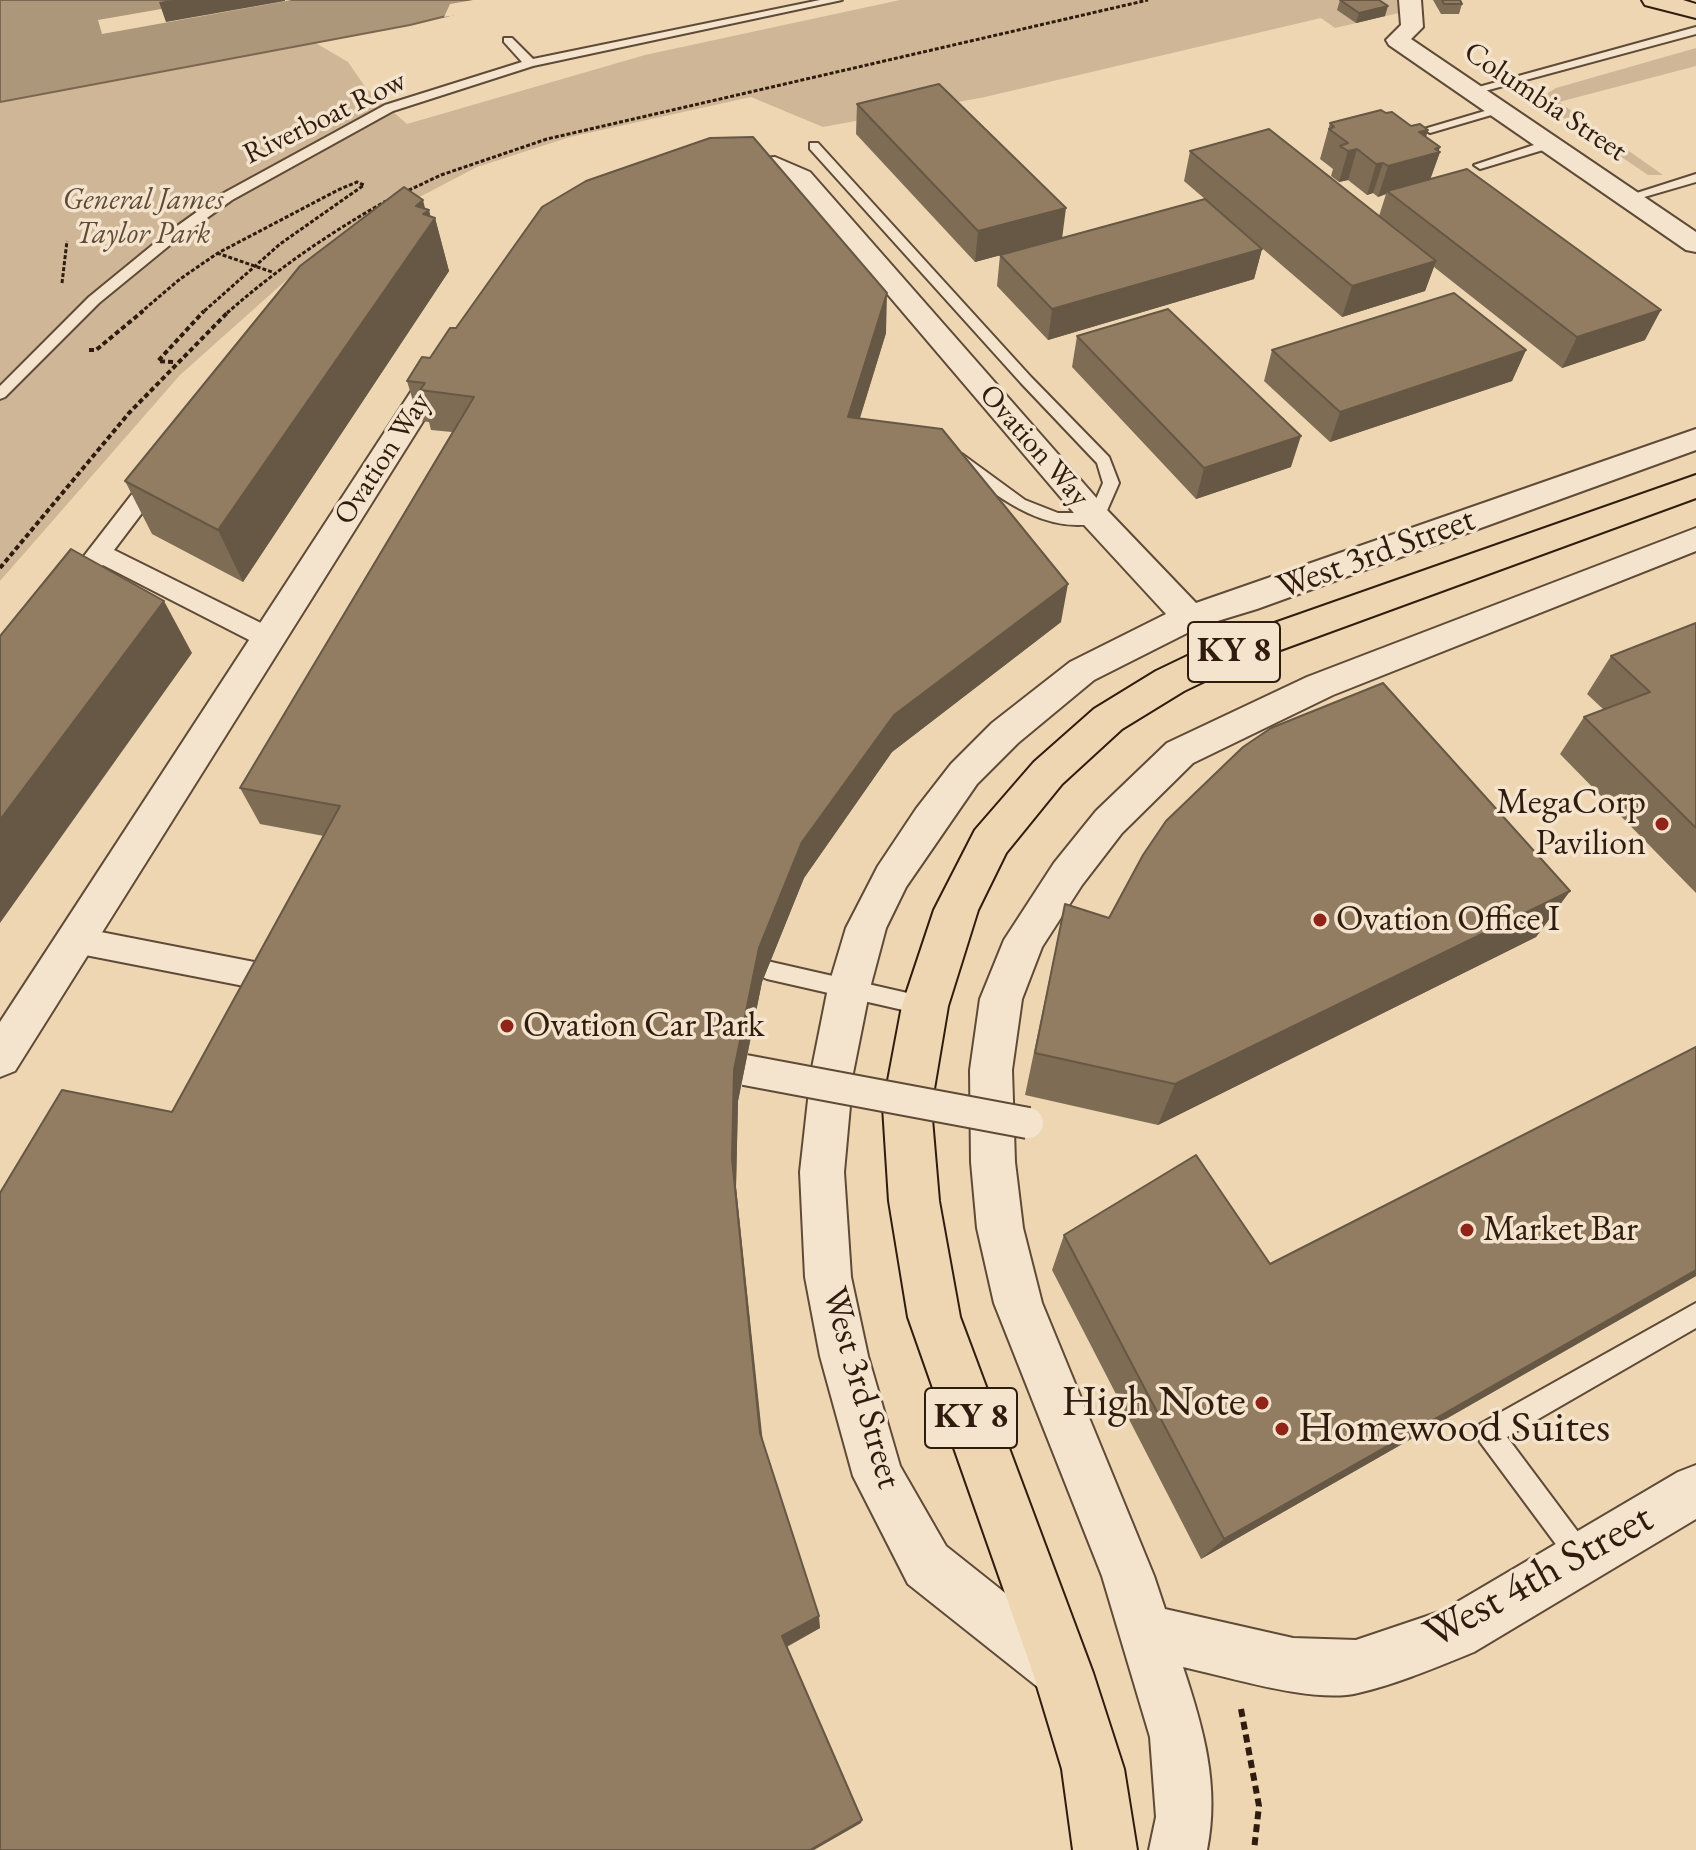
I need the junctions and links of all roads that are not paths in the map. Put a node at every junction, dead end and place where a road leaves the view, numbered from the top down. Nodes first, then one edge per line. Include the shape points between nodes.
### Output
1 (836, 0) edge
2 (1410, 0) edge
3 (1654, 0) edge
4 (1696, 11) edge
5 (1696, 30) edge
6 (508, 40) dead end
7 (530, 63) junction
8 (1470, 91) junction
9 (1499, 111) junction
10 (1430, 129) edge
11 (1549, 144) junction
12 (814, 146) dead end
13 (1480, 165) dead end
14 (691, 174) edge
15 (1696, 178) edge
16 (1627, 198) junction
17 (1696, 244) edge
18 (458, 341) edge
19 (0, 394) edge
20 (1696, 439) edge
21 (938, 445) edge
22 (176, 453) edge
23 (1696, 486) edge
24 (1096, 518) junction
25 (1696, 539) edge
26 (99, 553) junction
27 (54, 612) edge
28 (1189, 617) junction
29 (268, 638) junction
30 (75, 940) junction
31 (767, 970) edge
32 (314, 986) edge
33 (849, 988) junction
34 (925, 1006) junction
35 (0, 1058) edge
36 (729, 1067) edge
37 (1028, 1123) dead end
38 (1696, 1315) edge
39 (1696, 1490) edge
40 (1581, 1557) junction
41 (1145, 1631) junction
42 (1063, 1673) junction
43 (1105, 1850) edge
44 (1178, 1850) edge

1 - 7 lane, Riverboat Row
2 - 8 street, Columbia Street via 1412,27 1397,40
3 - 4 main road
5 - 8 lane
6 - 7 lane
7 - 19 lane, Riverboat Row via 389,108 227,197 94,300
8 - 9 street, Columbia Street
9 - 10 lane
9 - 11 street, Columbia Street
11 - 13 lane
11 - 16 street, Columbia Street
12 - 24 lane via 1104,461 1111,483
14 - 24 street, Ovation Way via 760,163 801,177
15 - 16 lane
16 - 17 street, Columbia Street
18 - 29 street, Ovation Way
20 - 28 street, West 3rd Street
21 - 24 lane via 1019,504 1057,518
22 - 26 street
23 - 34 main road, West 3rd Street / KY 8 via 1220,657 1108,719 1048,773 990,842 956,910
24 - 28 street, Ovation Way
25 - 41 street via 1280,722 1180,753 1109,822 1024,940 1001,999 991,1070 1000,1228 1018,1303 1128,1576
26 - 27 street
26 - 29 street
28 - 33 street, West 3rd Street via 1082,671 964,774 892,877 866,928
29 - 30 street, Ovation Way
30 - 32 street
30 - 35 street, Ovation Way
31 - 33 lane
33 - 34 lane
33 - 42 street, West 3rd Street via 832,1073 823,1187 831,1290 878,1476 927,1565
34 - 42 main road, West 3rd Street / KY 8 via 907,1107 914,1201 934,1317
36 - 37 street, bridge
38 - 40 lane via 1489,1433
39 - 40 street, West 4th Street
40 - 41 street, West 4th Street via 1455,1633 1356,1667 1293,1665
41 - 44 street via 1178,1737 1185,1817
42 - 43 main road, West 3rd Street / KY 8 via 1093,1769

